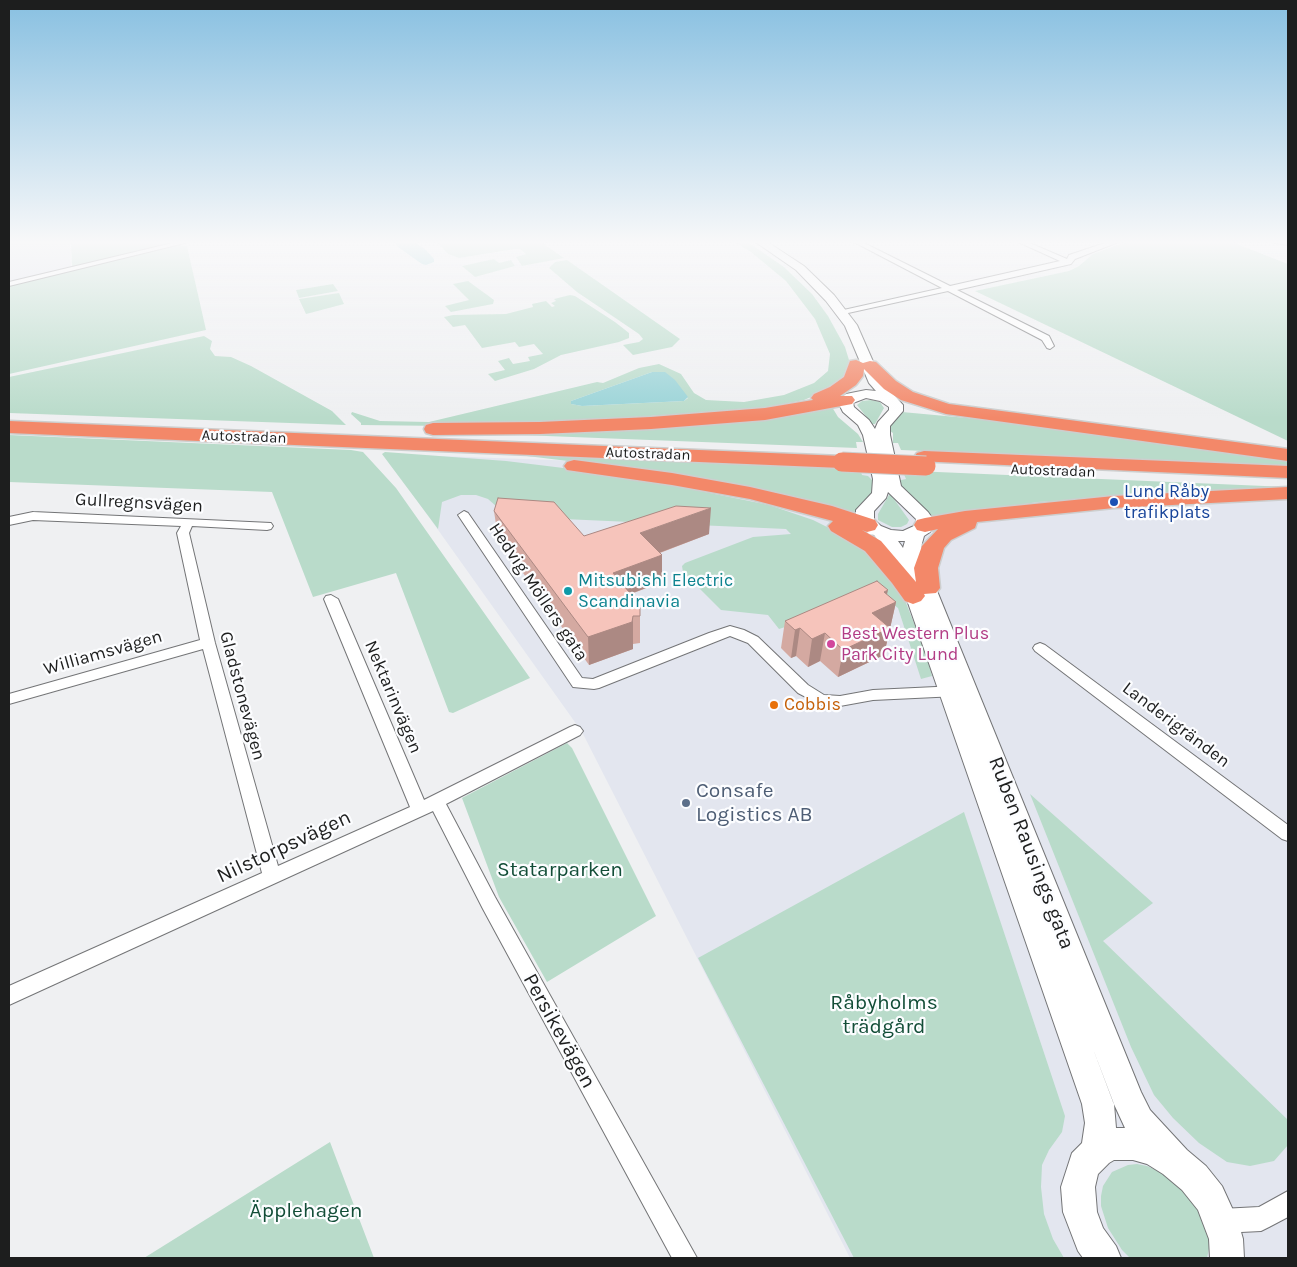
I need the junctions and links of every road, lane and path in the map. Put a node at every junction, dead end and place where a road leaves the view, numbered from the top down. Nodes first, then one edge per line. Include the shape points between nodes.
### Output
1 (822, 300) edge
2 (832, 300) edge
3 (900, 300) edge
4 (972, 300) edge
5 (842, 313) junction
6 (1050, 346) dead end
7 (863, 366) junction
8 (852, 397) junction
9 (894, 404) junction
10 (787, 411) junction
11 (988, 416) junction
12 (9, 419) edge
13 (9, 427) edge
14 (302, 431) junction
15 (345, 441) junction
16 (1288, 455) edge
17 (842, 458) junction
18 (925, 461) junction
19 (1288, 472) edge
20 (1288, 481) edge
21 (750, 493) junction
22 (1288, 493) edge
23 (993, 514) junction
24 (464, 515) dead end
25 (9, 522) edge
26 (188, 523) junction
27 (267, 526) dead end
28 (874, 528) junction
29 (921, 529) junction
30 (920, 592) junction
31 (332, 599) dead end
32 (208, 643) junction
33 (1040, 648) dead end
34 (958, 691) junction
35 (9, 699) edge
36 (575, 731) dead end
37 (428, 806) junction
38 (1288, 834) edge
39 (272, 878) junction
40 (9, 996) edge
41 (1097, 1151) junction
42 (1175, 1162) junction
43 (1288, 1203) edge
44 (1221, 1221) junction
45 (685, 1258) edge
46 (1104, 1258) edge
47 (1227, 1258) edge

1 - 7 main road
2 - 5 main road
3 - 5 street
4 - 6 street via 1046,338
5 - 7 main road via 851,325
7 - 8 main road via 862,383
7 - 9 main road
7 - 10 highway via 844,386
7 - 11 highway via 915,400
8 - 9 main road via 875,395
8 - 10 highway
8 - 28 main road via 845,404 871,435 881,479 880,494 864,514
9 - 11 highway via 920,412
9 - 29 main road via 894,413 884,422 881,432 892,483 922,516
10 - 14 highway via 588,426
11 - 16 highway
12 - 14 highway, Autostradan
13 - 15 highway, Autostradan
14 - 17 highway, Autostradan
15 - 17 highway, Autostradan
15 - 21 highway via 634,473
17 - 18 highway, Autostradan, bridge
18 - 19 highway, Autostradan
18 - 20 highway, Autostradan
21 - 28 highway via 824,511
21 - 30 highway via 819,517 866,540
22 - 23 highway via 1114,502
23 - 29 highway via 951,519
23 - 30 highway via 960,526 938,539 928,559
24 - 34 street, Hedvig Möllers gata via 578,683 594,684 730,632 753,640 803,689 820,700
25 - 26 street, Gullregnsvägen via 33,516
26 - 27 street, Gullregnsvägen
26 - 32 street, Gladstonevägen via 183,533
28 - 29 main road via 898,536
28 - 30 main road, Ruben Rausings gata via 899,555
29 - 30 main road, Ruben Rausings gata via 913,544
30 - 34 main road, Ruben Rausings gata
31 - 37 street, Nektarinvägen
32 - 35 street, Williamsvägen
32 - 39 street, Gladstonevägen
33 - 38 street, Landerigränden
34 - 41 main road, Ruben Rausings gata via 1098,1104 1101,1123
34 - 42 main road, Ruben Rausings gata via 1129,1102 1139,1121
36 - 37 street, Nilstorpsvägen
37 - 39 street, Nilstorpsvägen
37 - 45 street, Persikevägen via 489,904
39 - 40 street, Nilstorpsvägen
41 - 42 main road, Ruben Rausings gata via 1114,1144 1133,1144 1154,1150
41 - 46 main road, Ruben Rausings gata via 1084,1165 1078,1187 1080,1212 1090,1239
42 - 44 main road, Ruben Rausings gata via 1210,1198
43 - 44 street via 1261,1218
44 - 47 main road, Ruben Rausings gata

